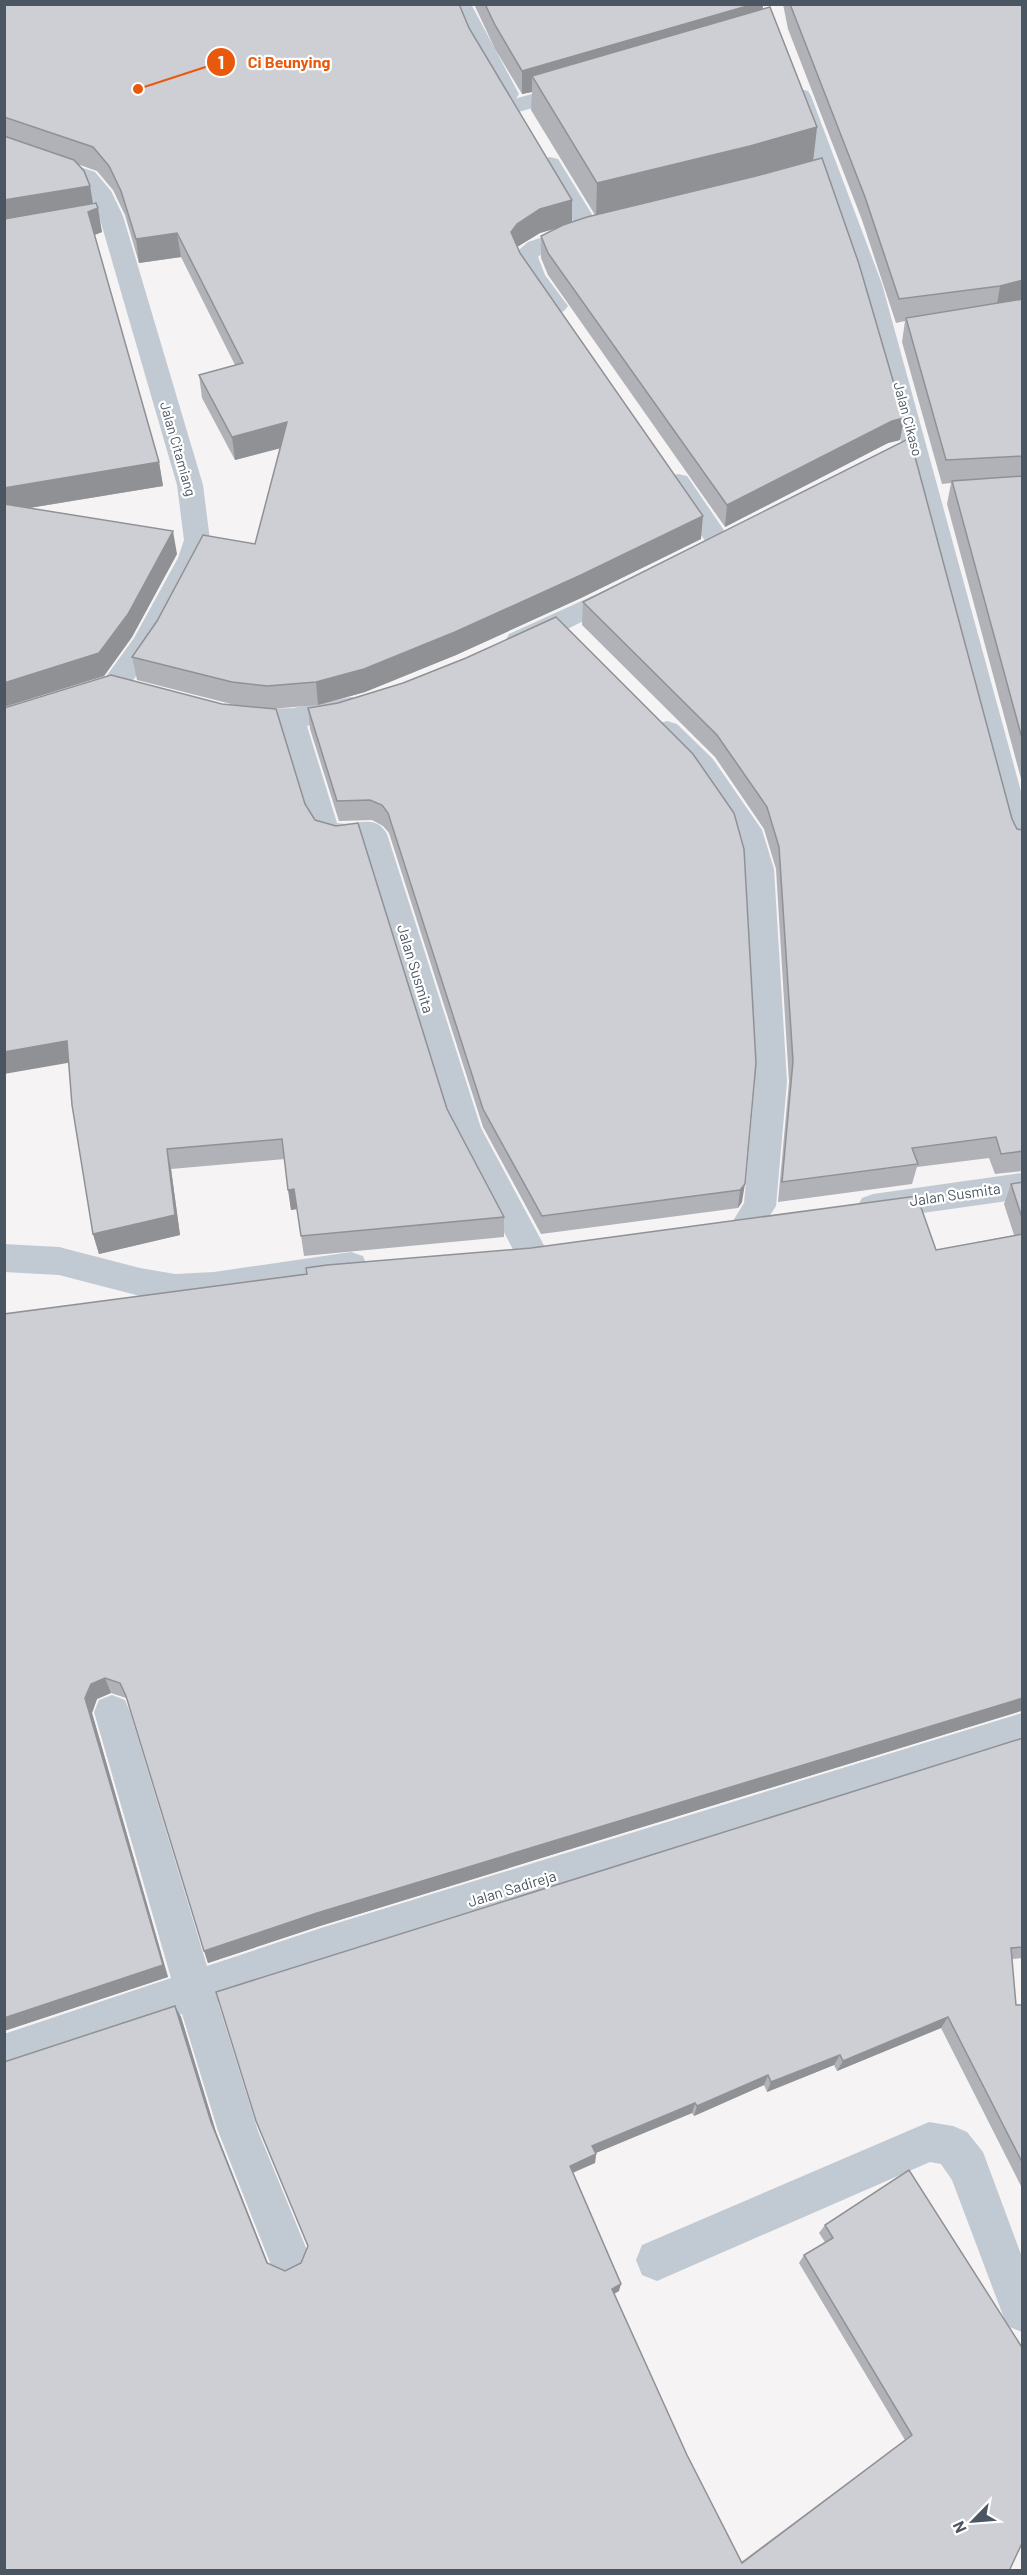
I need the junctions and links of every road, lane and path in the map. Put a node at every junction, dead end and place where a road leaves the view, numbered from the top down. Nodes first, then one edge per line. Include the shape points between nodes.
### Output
1 (460, 4) edge
2 (791, 73) edge
3 (590, 85) edge
4 (526, 125) junction
5 (4, 148) edge
6 (111, 216) junction
7 (86, 221) edge
8 (567, 322) edge
9 (916, 448) junction
10 (888, 456) edge
11 (668, 467) edge
12 (955, 493) edge
13 (928, 495) junction
14 (719, 542) edge
15 (645, 580) edge
16 (498, 650) edge
17 (375, 700) edge
18 (205, 710) edge
19 (648, 711) edge
20 (4, 720) edge
21 (291, 720) junction
22 (1023, 841) edge
23 (1023, 1186) edge
24 (839, 1211) edge
25 (782, 1219) edge
26 (747, 1224) junction
27 (713, 1228) edge
28 (565, 1247) edge
29 (531, 1251) junction
30 (495, 1254) edge
31 (4, 1258) edge
32 (377, 1264) edge
33 (112, 1712) dead end
34 (1023, 1731) edge
35 (195, 1990) junction
36 (4, 2054) edge
37 (288, 2256) dead end
38 (657, 2260) dead end
39 (1023, 2312) edge

1 - 4 street
2 - 9 street, Jalan Cikaso via 818,170 893,332
3 - 4 street
4 - 8 street via 600,227 536,247 525,255 534,276
5 - 6 street, Jalan Citamiang via 87,177 95,183
6 - 7 street
6 - 20 street, Jalan Citamiang via 190,485 197,540 126,689
9 - 10 street
9 - 13 street, Jalan Cikaso
11 - 14 street
12 - 13 street
13 - 22 street, Jalan Cikaso via 995,751
15 - 16 street via 568,631
17 - 21 street
18 - 21 street via 256,720
19 - 26 street via 703,766 748,830 759,869 771,1082 760,1206
21 - 29 street, Jalan Susmita via 329,833 373,834 465,1129
23 - 24 street, Jalan Susmita
25 - 26 street
26 - 27 street
28 - 29 street
29 - 30 street
31 - 32 street via 59,1262 175,1287 214,1286
33 - 35 street
34 - 35 street, Jalan Sadireja via 332,1944
35 - 36 street, Jalan Sadireja
35 - 37 street via 238,2131
38 - 39 street via 928,2142 953,2146 968,2167

